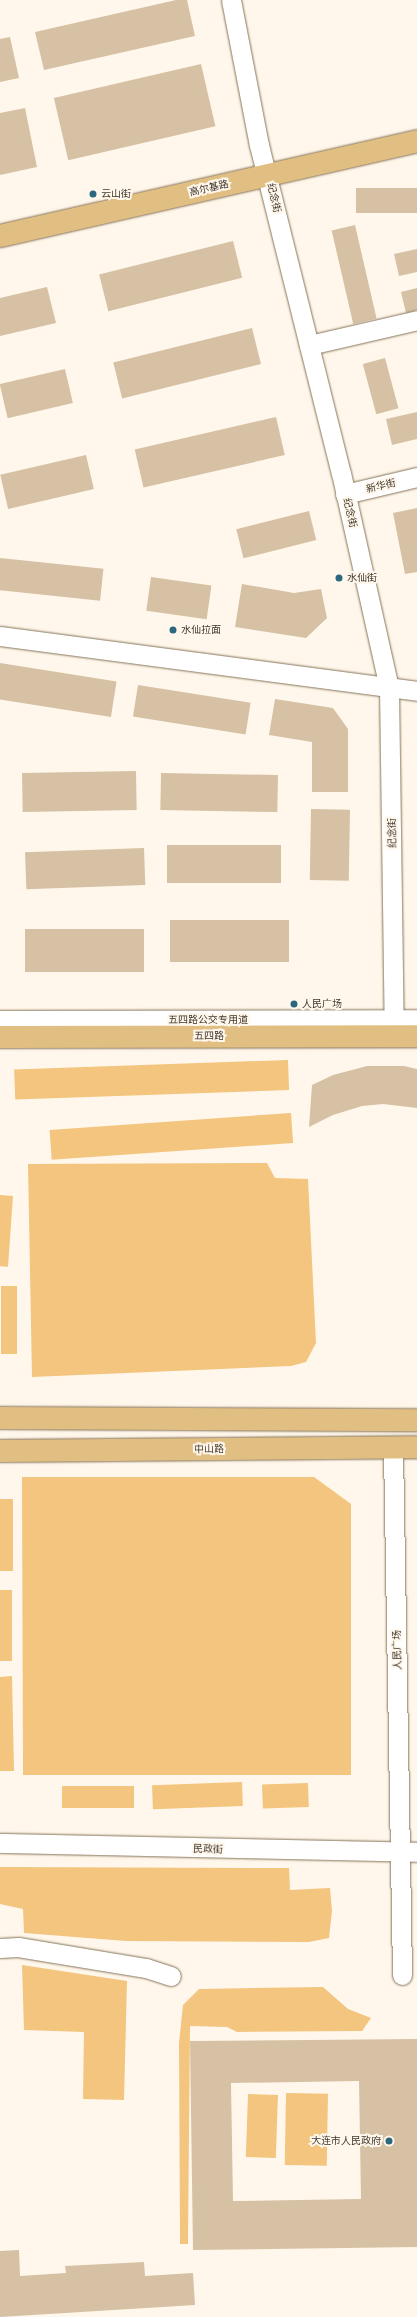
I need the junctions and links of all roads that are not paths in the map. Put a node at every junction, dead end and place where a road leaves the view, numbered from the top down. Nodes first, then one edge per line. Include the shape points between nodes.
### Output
1 (231, 0) edge
2 (417, 141) edge
3 (269, 176) junction
4 (0, 236) edge
5 (417, 320) edge
6 (309, 345) junction
7 (417, 477) edge
8 (345, 494) junction
9 (0, 636) edge
10 (389, 688) junction
11 (417, 691) edge
12 (417, 1019) edge
13 (0, 1020) edge
14 (394, 1028) junction
15 (417, 1036) edge
16 (0, 1037) edge
17 (0, 1418) edge
18 (417, 1420) edge
19 (417, 1447) edge
20 (392, 1448) junction
21 (0, 1451) edge
22 (0, 1844) edge
23 (409, 1853) edge
24 (0, 1948) edge
25 (402, 1975) dead end
26 (171, 1976) dead end

1 - 3 street, 纪念街 via 259,145
2 - 3 main road, 高尔基路
3 - 4 main road, 高尔基路
3 - 6 street, 纪念街
5 - 6 street
6 - 8 street, 纪念街
7 - 8 street, 新华街
8 - 10 street, 纪念街
9 - 10 street
10 - 11 street
10 - 14 street, 纪念街
12 - 14 street, 五四路公交专用道
13 - 14 street, 五四路公交专用道
14 - 15 main road, 五四路
14 - 16 main road, 五四路
17 - 18 main road
19 - 20 main road, 中山路
20 - 21 main road, 中山路
20 - 23 street, 人民广场
22 - 23 street, 民政街
23 - 25 street, 人民广场
24 - 26 street via 25,1948 146,1968

